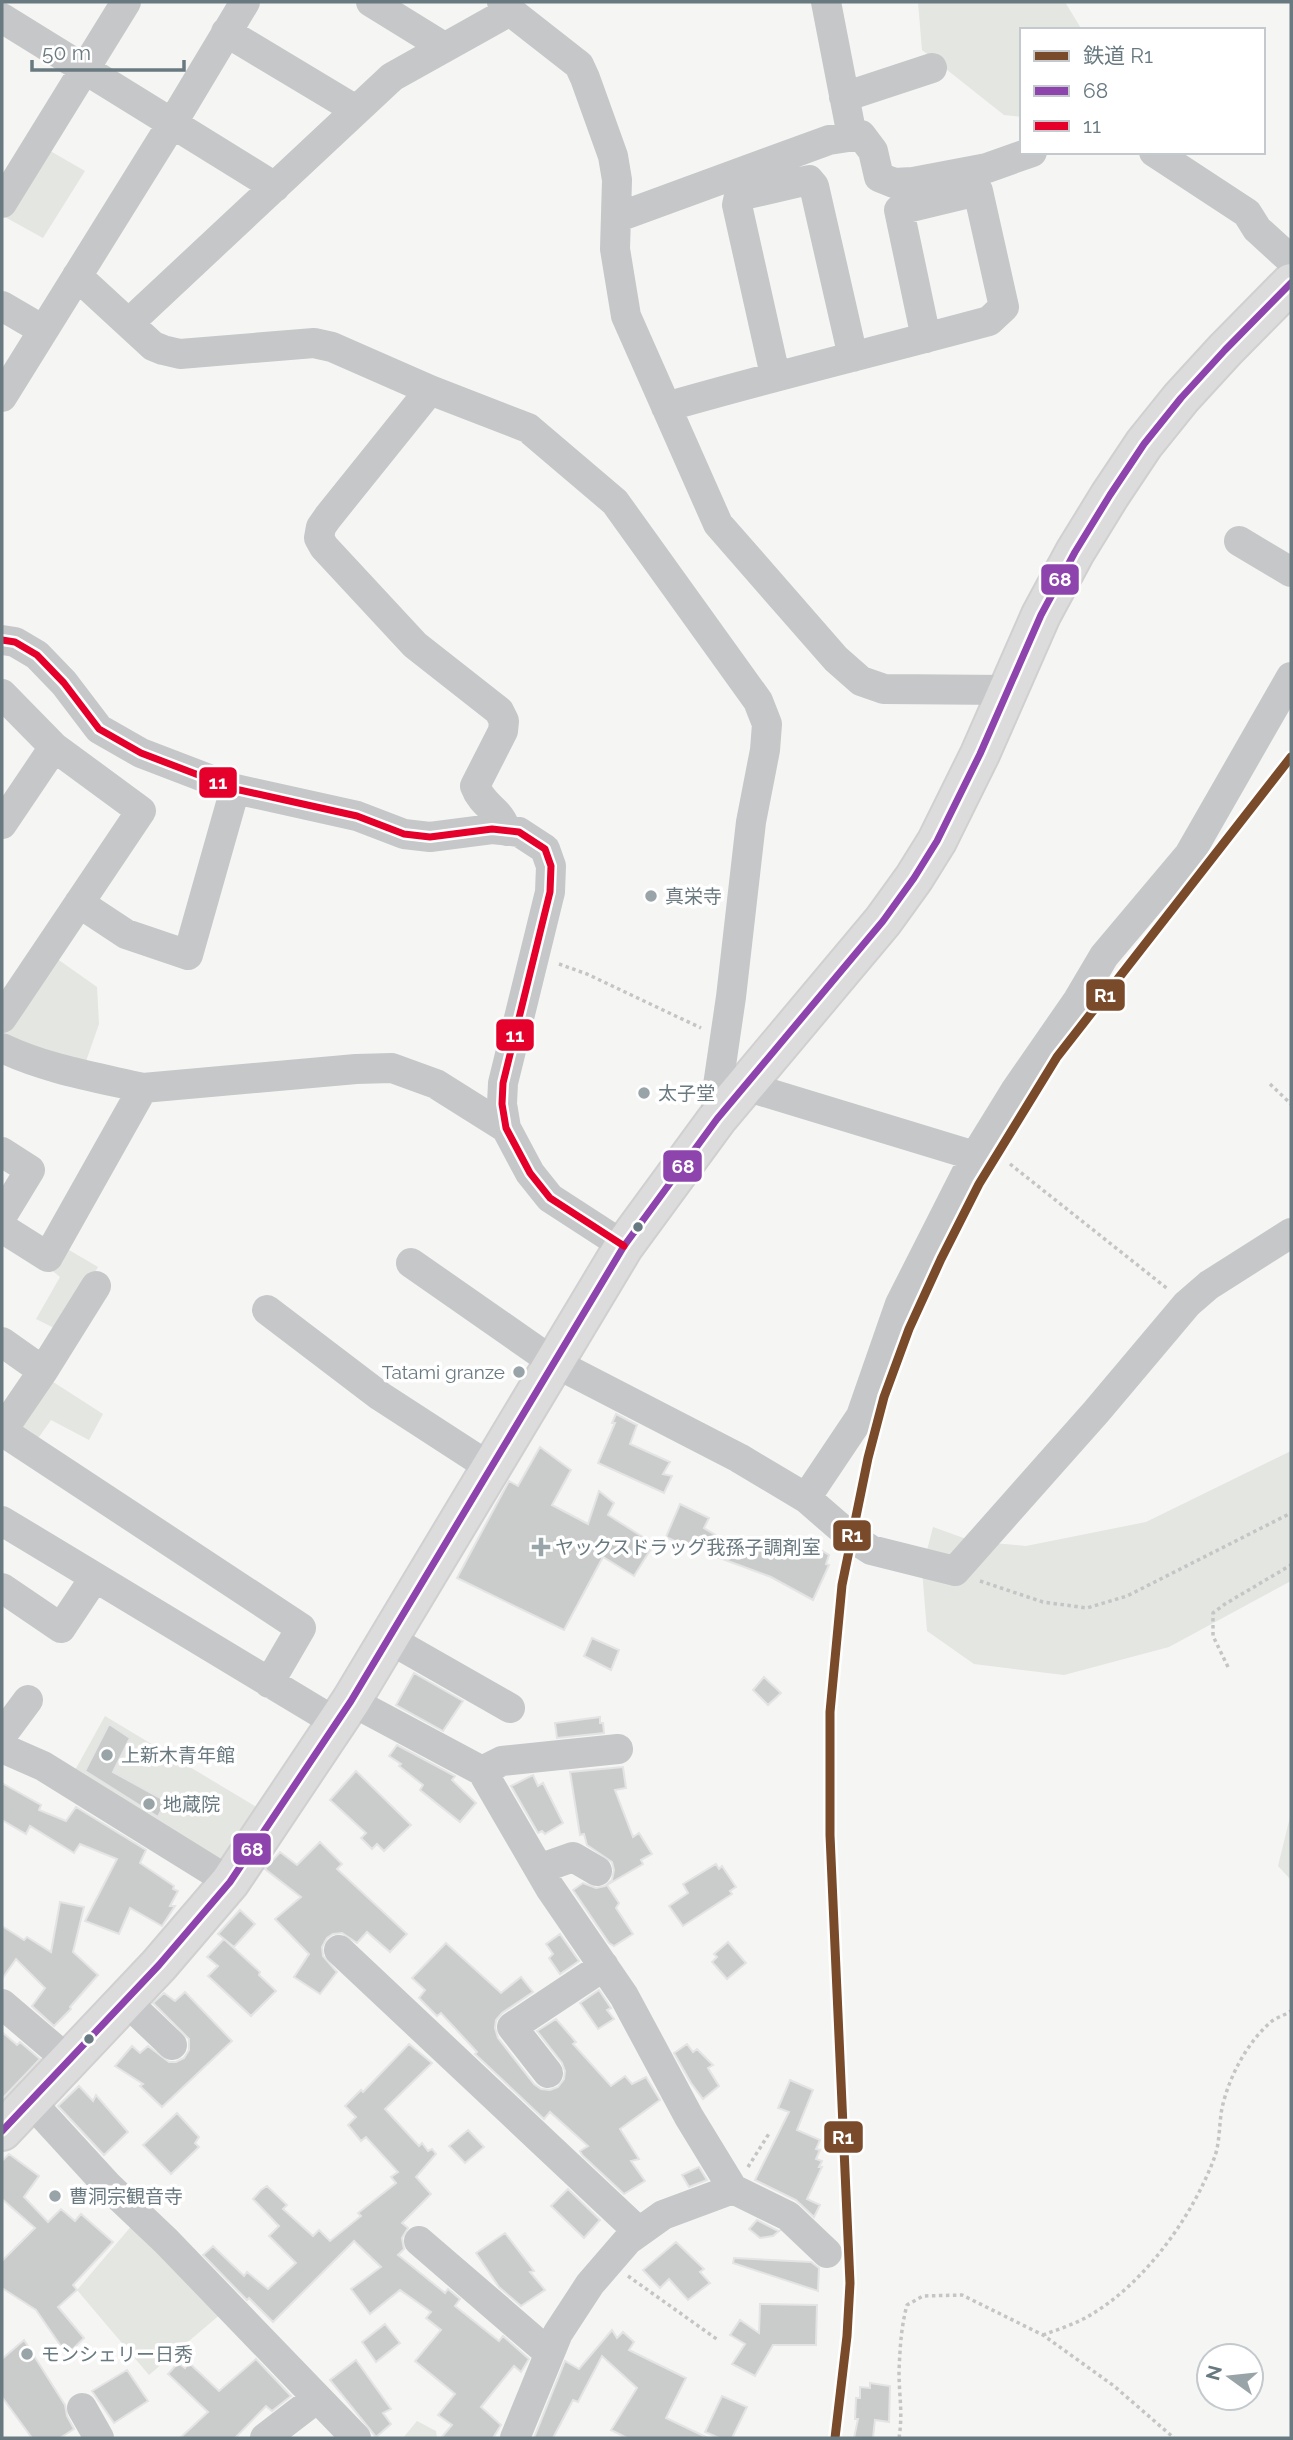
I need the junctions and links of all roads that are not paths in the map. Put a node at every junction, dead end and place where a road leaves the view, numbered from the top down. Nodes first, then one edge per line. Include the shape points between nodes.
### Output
1 (13, 2) edge
2 (127, 2) edge
3 (245, 2) edge
4 (371, 2) edge
5 (826, 2) edge
6 (506, 6) edge
7 (2, 19) edge
8 (226, 32) junction
9 (444, 47) junction
10 (932, 68) dead end
11 (85, 70) junction
12 (844, 97) junction
13 (356, 110) junction
14 (173, 122) junction
15 (852, 136) junction
16 (1026, 154) edge
17 (1157, 154) edge
18 (275, 187) junction
19 (2, 203) edge
20 (616, 218) junction
21 (1291, 260) edge
22 (77, 276) junction
23 (1291, 284) edge
24 (2, 306) edge
25 (129, 323) junction
26 (43, 330) junction
27 (926, 338) junction
28 (853, 357) junction
29 (775, 375) junction
30 (430, 390) junction
31 (2, 397) edge
32 (666, 407) junction
33 (1239, 541) dead end
34 (1291, 572) edge
35 (2, 640) edge
36 (1291, 677) edge
37 (1008, 690) junction
38 (2, 694) edge
39 (54, 747) junction
40 (235, 789) junction
41 (2, 824) edge
42 (506, 831) junction
43 (79, 903) junction
44 (2, 1018) edge
45 (2, 1048) edge
46 (746, 1086) junction
47 (143, 1088) junction
48 (717, 1119) junction
49 (506, 1128) junction
50 (2, 1153) edge
51 (975, 1156) junction
52 (2, 1216) edge
53 (2, 1228) edge
54 (1291, 1233) edge
55 (624, 1246) junction
56 (411, 1263) dead end
57 (96, 1286) dead end
58 (267, 1310) dead end
59 (2, 1342) edge
60 (553, 1362) junction
61 (43, 1371) junction
62 (2, 1431) edge
63 (491, 1468) junction
64 (806, 1498) junction
65 (2, 1521) edge
66 (94, 1577) junction
67 (2, 1588) edge
68 (389, 1639) junction
69 (269, 1683) junction
70 (28, 1700) dead end
71 (510, 1707) dead end
72 (344, 1712) junction
73 (2, 1735) edge
74 (2, 1748) edge
75 (618, 1749) dead end
76 (482, 1771) junction
77 (539, 1869) junction
78 (597, 1871) dead end
79 (230, 1882) junction
80 (340, 1950) dead end
81 (604, 1966) junction
82 (126, 2001) junction
83 (2, 2004) edge
84 (172, 2045) dead end
85 (69, 2061) junction
86 (548, 2073) dead end
87 (30, 2101) junction
88 (2, 2131) edge
89 (733, 2189) junction
90 (639, 2232) junction
91 (419, 2241) dead end
92 (827, 2253) dead end
93 (550, 2353) junction
94 (317, 2398) junction
95 (265, 2438) edge
96 (356, 2438) edge
97 (515, 2438) edge

1 - 7 street
2 - 11 street
3 - 8 street
4 - 9 street
5 - 12 street
6 - 9 street
6 - 20 street via 579,65 613,156
7 - 11 street
8 - 13 street
8 - 14 street
9 - 13 street via 392,77
10 - 12 street
11 - 14 street
11 - 19 street
12 - 15 street
13 - 18 street
14 - 18 street
14 - 22 street
15 - 16 street via 861,135 873,151 878,177 894,183 987,168
15 - 20 street
17 - 21 street via 1247,213 1256,229
18 - 25 street
20 - 32 street via 615,249 626,316
22 - 25 street
22 - 26 street
23 - 37 highway via 1144,444 1075,552
24 - 26 street
25 - 30 street via 153,346 180,354 323,345
26 - 31 street
27 - 27 street via 989,321 1004,307 978,191 899,210
27 - 28 street
28 - 29 street
28 - 29 street via 814,186 809,180 798,182 739,196 737,205
29 - 32 street
30 - 42 street via 328,517 319,538 415,645 499,711 503,731 475,786 479,797 504,820
30 - 48 street via 528,428 615,502 758,701 766,724 765,750 751,822
32 - 37 street via 718,524 836,659 861,681 884,690
33 - 34 street
35 - 40 street via 37,655 99,729 117,741
36 - 51 street via 1189,855 1104,956
37 - 46 highway via 958,799 914,878
38 - 39 street
39 - 41 street
39 - 43 street via 141,811
40 - 42 street via 356,816 404,834 430,837
40 - 43 street via 188,955 126,934
42 - 49 street via 519,832 545,849 551,866 550,892 503,1083
43 - 44 street
45 - 47 street via 56,1068
46 - 48 highway
46 - 51 street
47 - 49 street via 392,1068 436,1084
47 - 53 street via 48,1256
48 - 55 highway
49 - 55 street via 530,1173 550,1198
50 - 52 street via 30,1170
51 - 64 street via 900,1304 861,1416
54 - 64 street via 1209,1284 1187,1304 955,1571 871,1550
55 - 60 highway
56 - 60 street
57 - 61 street
58 - 63 street via 380,1396
59 - 61 street
60 - 63 highway
60 - 64 street via 728,1452
61 - 62 street
62 - 69 street via 301,1628
63 - 68 highway
65 - 66 street
66 - 67 street via 61,1628
66 - 69 street
68 - 71 street
68 - 72 highway
69 - 72 street
70 - 73 street
72 - 76 street
72 - 79 highway
74 - 79 street via 69,1781
75 - 76 street via 502,1761
76 - 77 street
77 - 78 street via 573,1857
77 - 81 street
79 - 82 highway
80 - 90 street
81 - 86 street via 512,2027
81 - 89 street
82 - 84 street
82 - 85 highway
83 - 85 street
85 - 87 highway
87 - 88 highway
87 - 94 street
89 - 90 street via 663,2215
89 - 92 street via 788,2216
90 - 93 street via 590,2284
91 - 93 street
93 - 97 street
94 - 95 street
94 - 96 street

